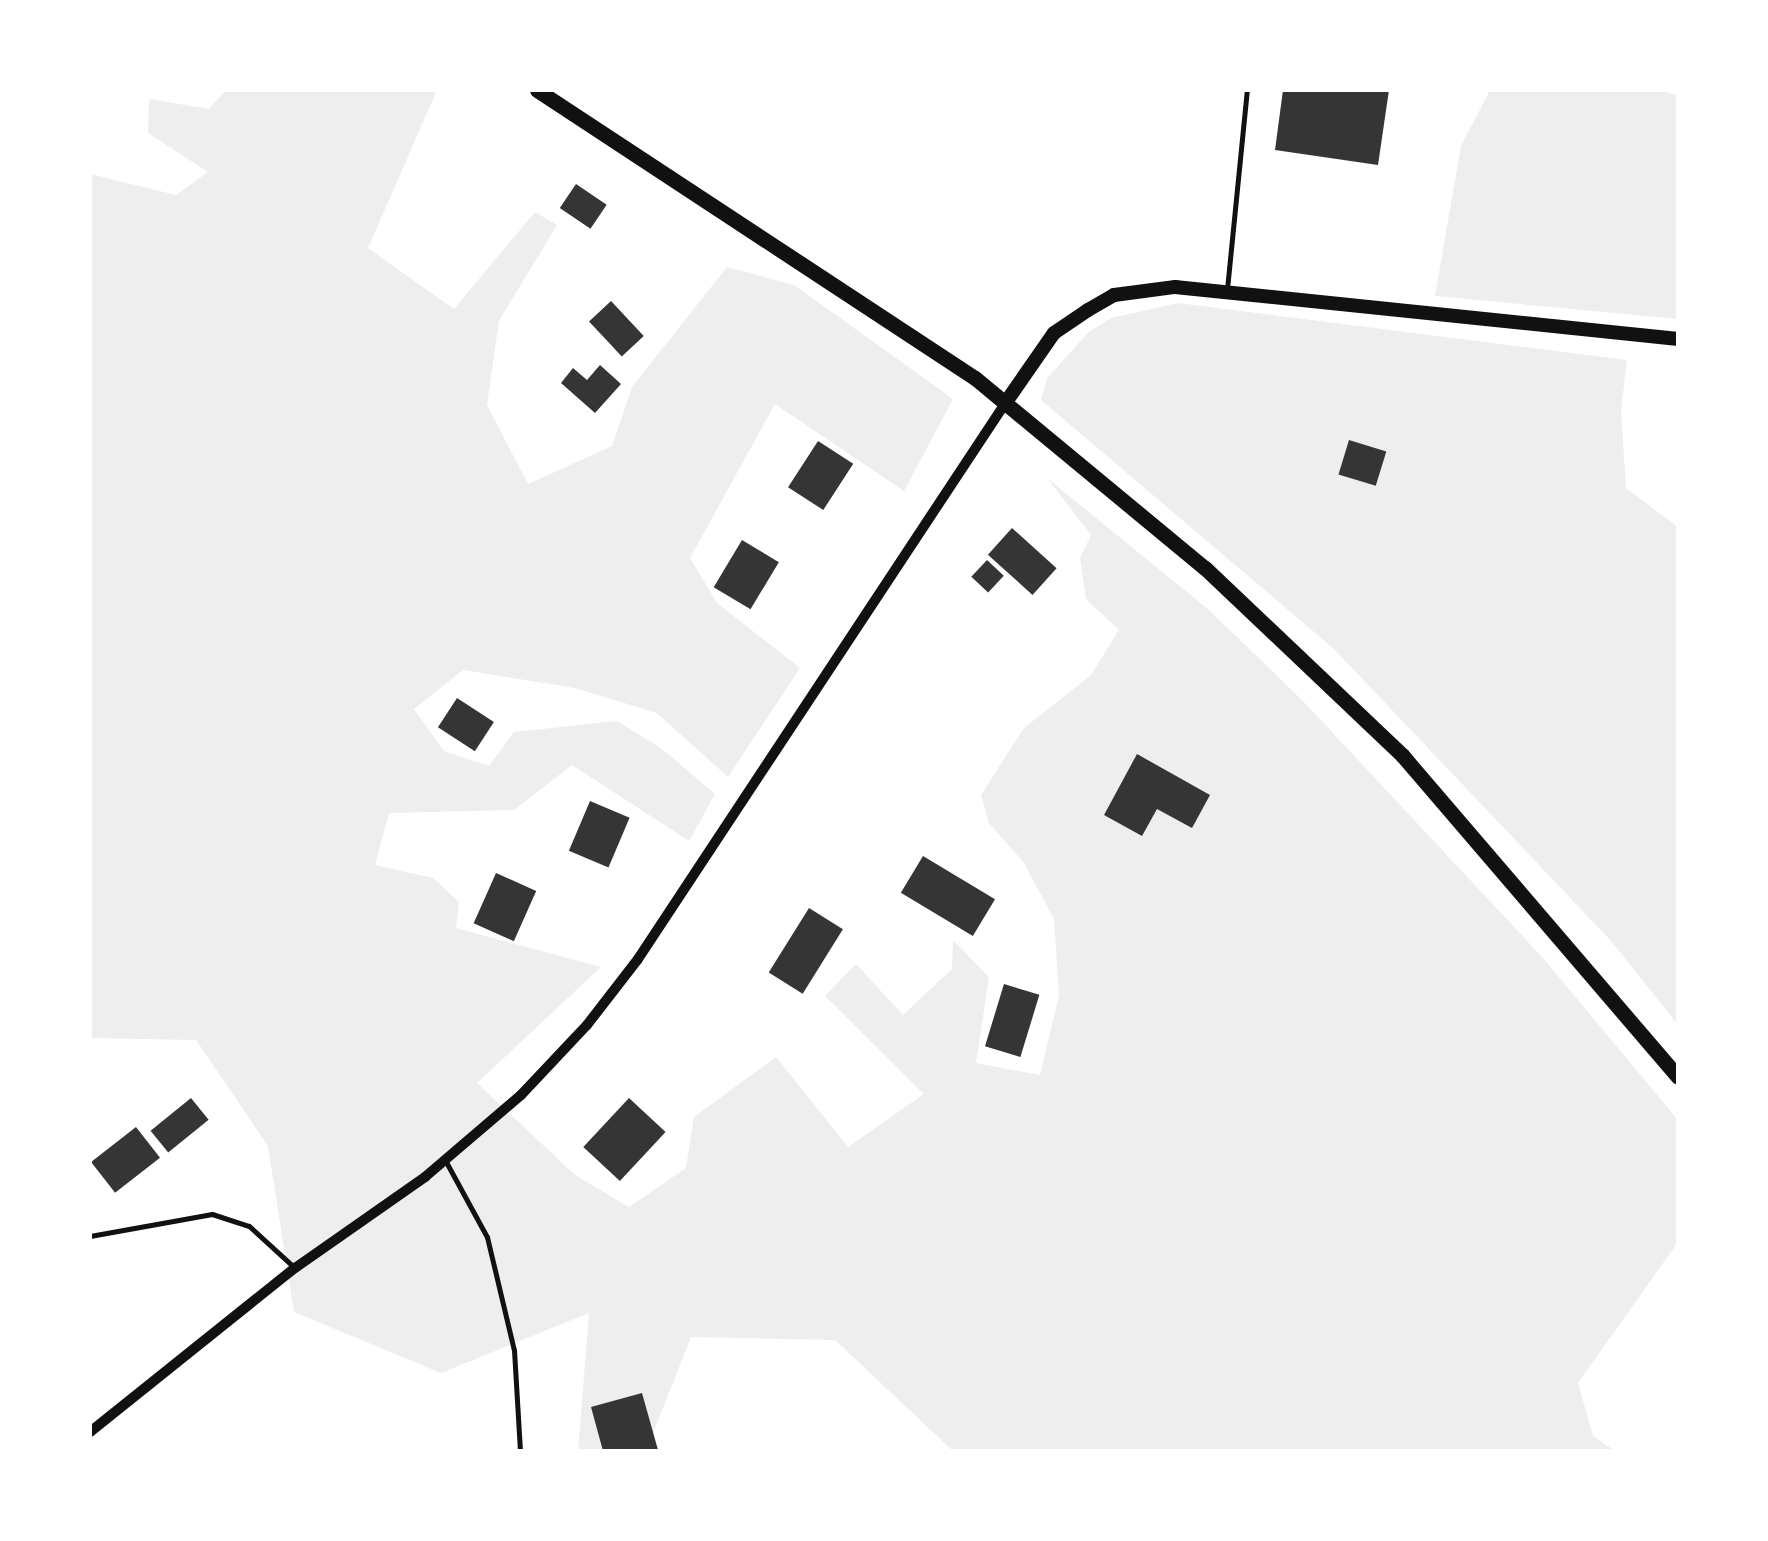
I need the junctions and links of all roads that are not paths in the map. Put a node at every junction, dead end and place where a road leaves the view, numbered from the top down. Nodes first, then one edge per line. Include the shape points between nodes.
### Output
1 (538, 90) edge
2 (1246, 90) edge
3 (1226, 292) junction
4 (1678, 339) edge
5 (1006, 402) junction
6 (1678, 1077) edge
7 (445, 1160) junction
8 (90, 1236) edge
9 (294, 1268) junction
10 (90, 1432) edge
11 (520, 1451) edge

1 - 5 main road
2 - 3 lane
3 - 4 street
3 - 5 street via 1175,287 1114,295 1054,333
5 - 6 main road via 1205,568 1402,755
5 - 7 street via 638,959 521,1095
7 - 9 street
7 - 11 lane via 487,1237 514,1350
8 - 9 lane via 212,1214 250,1226
9 - 10 street

